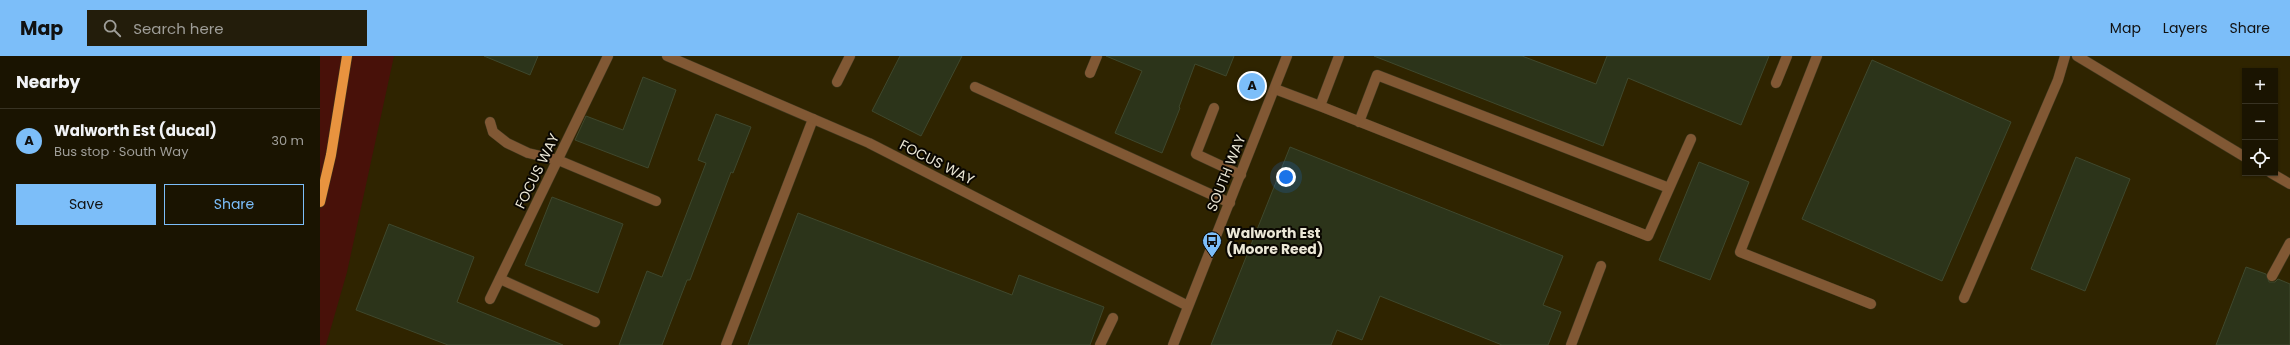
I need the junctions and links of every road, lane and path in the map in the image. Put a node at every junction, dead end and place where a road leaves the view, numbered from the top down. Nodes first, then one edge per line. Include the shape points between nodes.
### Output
1 (347, 56) edge
2 (608, 56) edge
3 (667, 56) edge
4 (850, 56) edge
5 (1097, 56) edge
6 (1287, 56) edge
7 (1339, 56) edge
8 (1786, 56) edge
9 (1816, 56) edge
10 (2065, 56) edge
11 (2077, 56) edge
12 (1090, 73) dead end
13 (837, 82) dead end
14 (1776, 83) dead end
15 (975, 87) dead end
16 (1275, 89) junction
17 (1320, 106) junction
18 (1214, 108) dead end
19 (813, 119) junction
20 (490, 122) dead end
21 (1359, 122) junction
22 (1690, 139) dead end
23 (2242, 155) edge
24 (558, 160) junction
25 (1241, 175) junction
26 (2276, 176) edge
27 (2290, 184) edge
28 (1669, 188) junction
29 (656, 201) dead end
30 (320, 202) edge
31 (1230, 203) junction
32 (2290, 243) edge
33 (1601, 266) dead end
34 (2272, 276) dead end
35 (500, 279) junction
36 (1964, 298) dead end
37 (490, 299) dead end
38 (1871, 304) dead end
39 (1188, 306) junction
40 (1113, 318) dead end
41 (595, 322) dead end
42 (726, 345) edge
43 (1100, 345) edge
44 (1172, 345) edge
45 (1571, 345) edge

1 - 30 main road via 331,155
2 - 24 street, FOCUS WAY
3 - 19 street, FOCUS WAY
4 - 13 street
5 - 12 street
6 - 16 street, SOUTH WAY
7 - 17 street
8 - 14 street
9 - 38 street via 1740,252
10 - 36 street via 2058,80
11 - 23 street
15 - 31 street
16 - 17 street
16 - 25 street, SOUTH WAY
17 - 21 street
18 - 25 street via 1196,154
19 - 39 street, FOCUS WAY via 869,143
19 - 42 street
20 - 24 street via 493,132 507,143 528,153
21 - 28 street via 1648,236
21 - 28 street via 1377,75
22 - 28 street
24 - 29 street
24 - 35 street, FOCUS WAY
25 - 31 street, SOUTH WAY
26 - 27 street
31 - 39 street, SOUTH WAY
32 - 34 street
33 - 45 street
35 - 37 street, FOCUS WAY
35 - 41 street
39 - 44 street, SOUTH WAY
40 - 43 street

